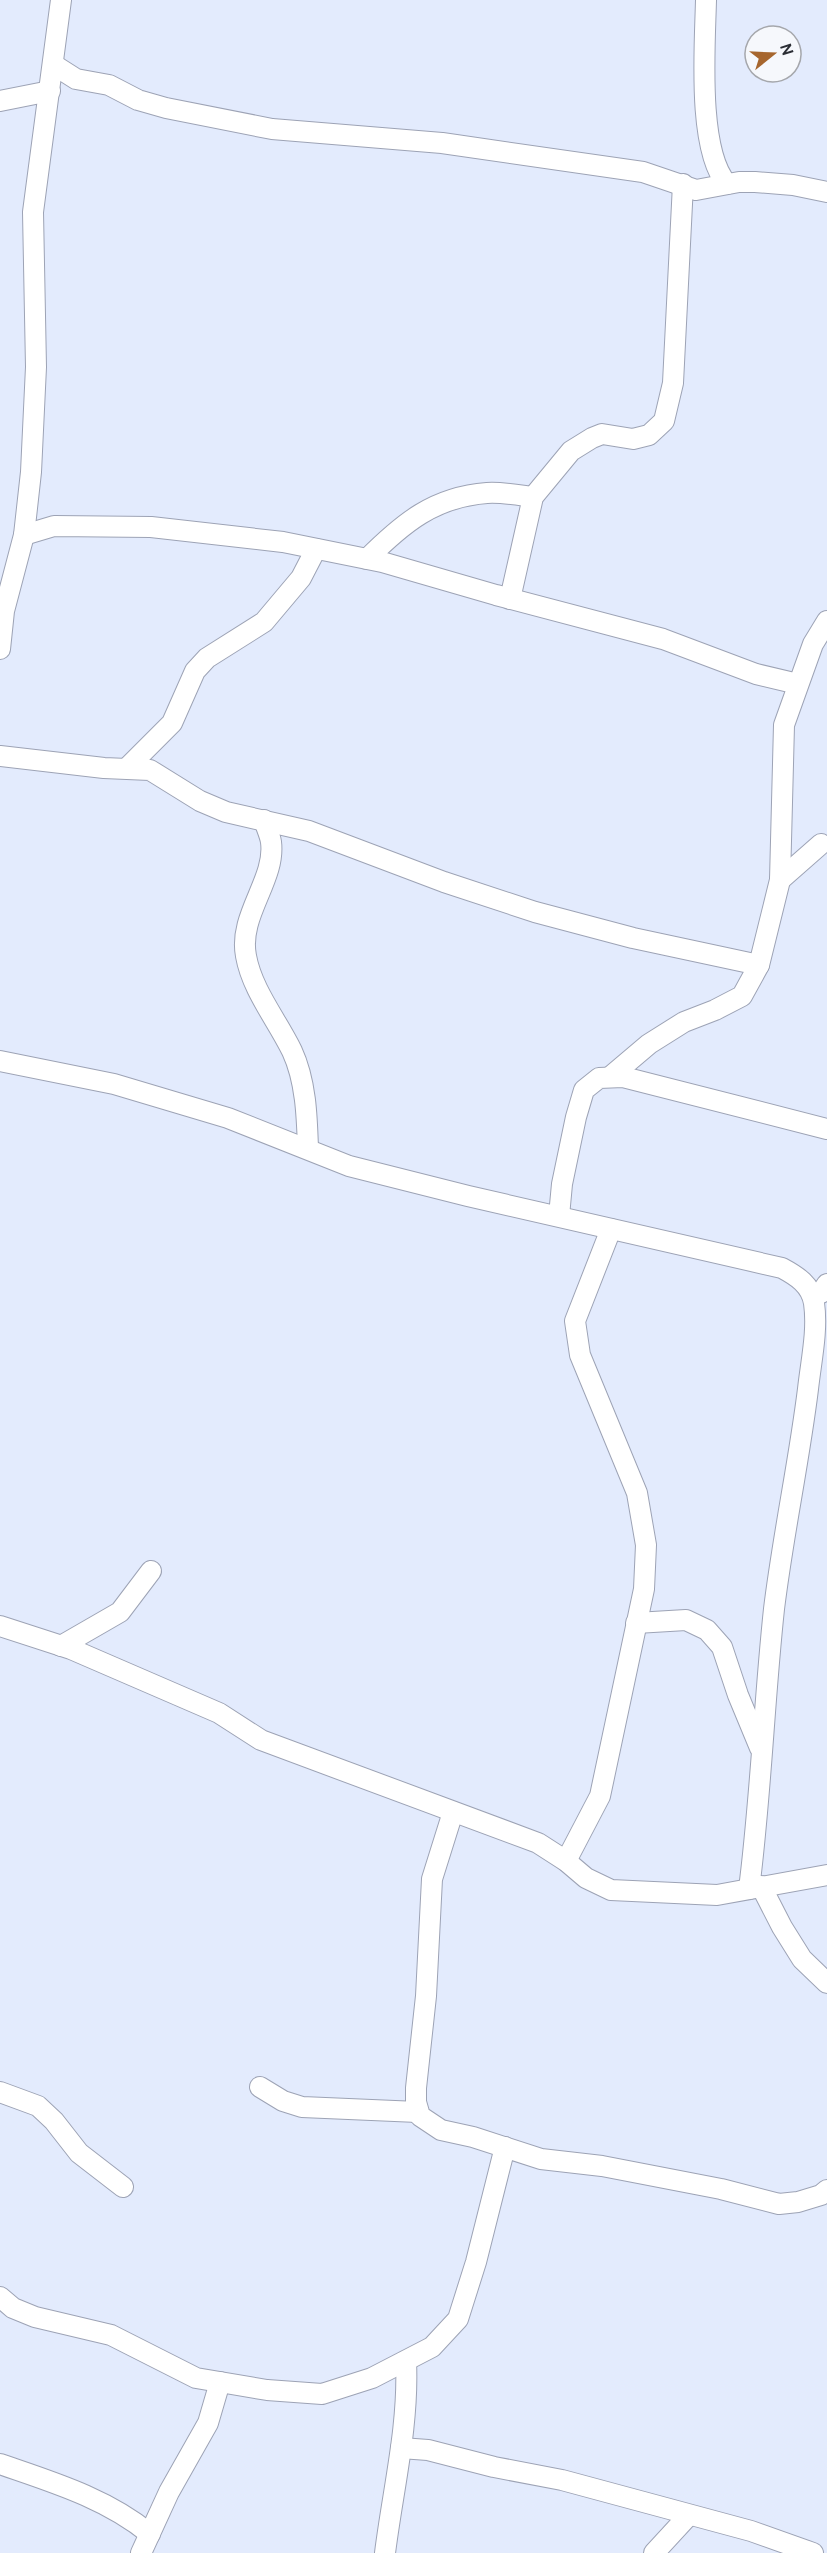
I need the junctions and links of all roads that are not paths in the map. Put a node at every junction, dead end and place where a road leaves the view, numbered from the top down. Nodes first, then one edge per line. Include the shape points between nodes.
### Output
1 (61, 0) edge
2 (706, 0) edge
3 (54, 66) junction
4 (50, 91) junction
5 (0, 100) edge
6 (683, 184) junction
7 (727, 184) junction
8 (827, 192) edge
9 (533, 497) junction
10 (24, 534) junction
11 (316, 549) junction
12 (367, 559) junction
13 (510, 599) junction
14 (827, 621) edge
15 (0, 649) edge
16 (798, 684) junction
17 (0, 756) edge
18 (127, 768) junction
19 (264, 820) junction
20 (782, 841) junction
21 (824, 844) edge
22 (780, 880) junction
23 (759, 966) junction
24 (0, 1061) edge
25 (610, 1077) junction
26 (827, 1129) edge
27 (309, 1149) junction
28 (559, 1216) junction
29 (611, 1229) junction
30 (821, 1291) edge
31 (151, 1571) dead end
32 (636, 1623) junction
33 (0, 1626) edge
34 (62, 1646) junction
35 (762, 1751) junction
36 (453, 1812) junction
37 (566, 1861) junction
38 (827, 1875) edge
39 (755, 1888) junction
40 (827, 1983) edge
41 (261, 2087) dead end
42 (0, 2092) edge
43 (418, 2112) junction
44 (505, 2147) junction
45 (123, 2187) dead end
46 (827, 2190) edge
47 (0, 2296) edge
48 (406, 2361) junction
49 (220, 2382) junction
50 (401, 2448) junction
51 (0, 2464) edge
52 (689, 2515) junction
53 (150, 2534) junction
54 (141, 2553) edge
55 (385, 2553) edge
56 (654, 2553) edge
57 (813, 2553) edge

1 - 3 street
2 - 7 street via 705,105 709,136
3 - 4 street
3 - 6 street via 76,79 109,85 138,100 272,129 442,143 643,172
4 - 5 street
4 - 10 street via 33,212 36,367
6 - 7 street via 696,190
6 - 9 street via 673,383 664,421 649,435 633,439 602,434 592,438 571,451
7 - 8 street via 793,185
9 - 12 street via 489,492 454,497 404,525
9 - 13 street
10 - 11 street via 54,526 151,527
10 - 15 street via 4,610
11 - 12 street
11 - 18 street via 300,578 264,622 207,657 195,671 172,723
12 - 13 street
13 - 16 street via 663,639 756,674
14 - 16 street via 813,644
16 - 20 street via 784,725
17 - 18 street
18 - 19 street via 150,770 200,801 226,812
19 - 23 street via 309,831 535,912
19 - 27 street via 271,841 270,862 247,924 246,955 253,978 293,1053 304,1093
20 - 21 street
20 - 22 street
21 - 22 street
22 - 23 street
23 - 25 street via 742,996 684,1022 649,1044
24 - 27 street via 114,1084 228,1118
25 - 26 street via 623,1077
25 - 28 street via 599,1078 584,1090 562,1184
27 - 28 street via 349,1166
28 - 29 street
29 - 30 street via 782,1268
29 - 32 street via 575,1321 580,1355 637,1493 646,1545 644,1589
30 - 35 street via 813,1301 814,1332 774,1609
31 - 34 street via 120,1612
32 - 35 street via 686,1620 707,1630 722,1647
32 - 37 street via 600,1796
33 - 34 street
34 - 36 street via 219,1713 261,1740
35 - 39 street
36 - 37 street via 538,1843
36 - 43 street via 432,1879 416,2088
37 - 39 street via 585,1878 611,1890 717,1895
38 - 39 street
39 - 40 street via 802,1959
41 - 43 street via 302,2107
42 - 45 street via 38,2106 79,2152
43 - 44 street via 441,2130
44 - 46 street via 541,2159 602,2166 779,2204 798,2202
44 - 48 street via 458,2319 432,2347
47 - 49 street via 13,2308 35,2317 111,2335 196,2378
48 - 49 street via 372,2378 322,2394
48 - 50 street
49 - 53 street via 208,2423
50 - 52 street via 428,2450 562,2480
50 - 55 street
51 - 53 street via 90,2497
52 - 56 street
52 - 57 street
53 - 54 street

